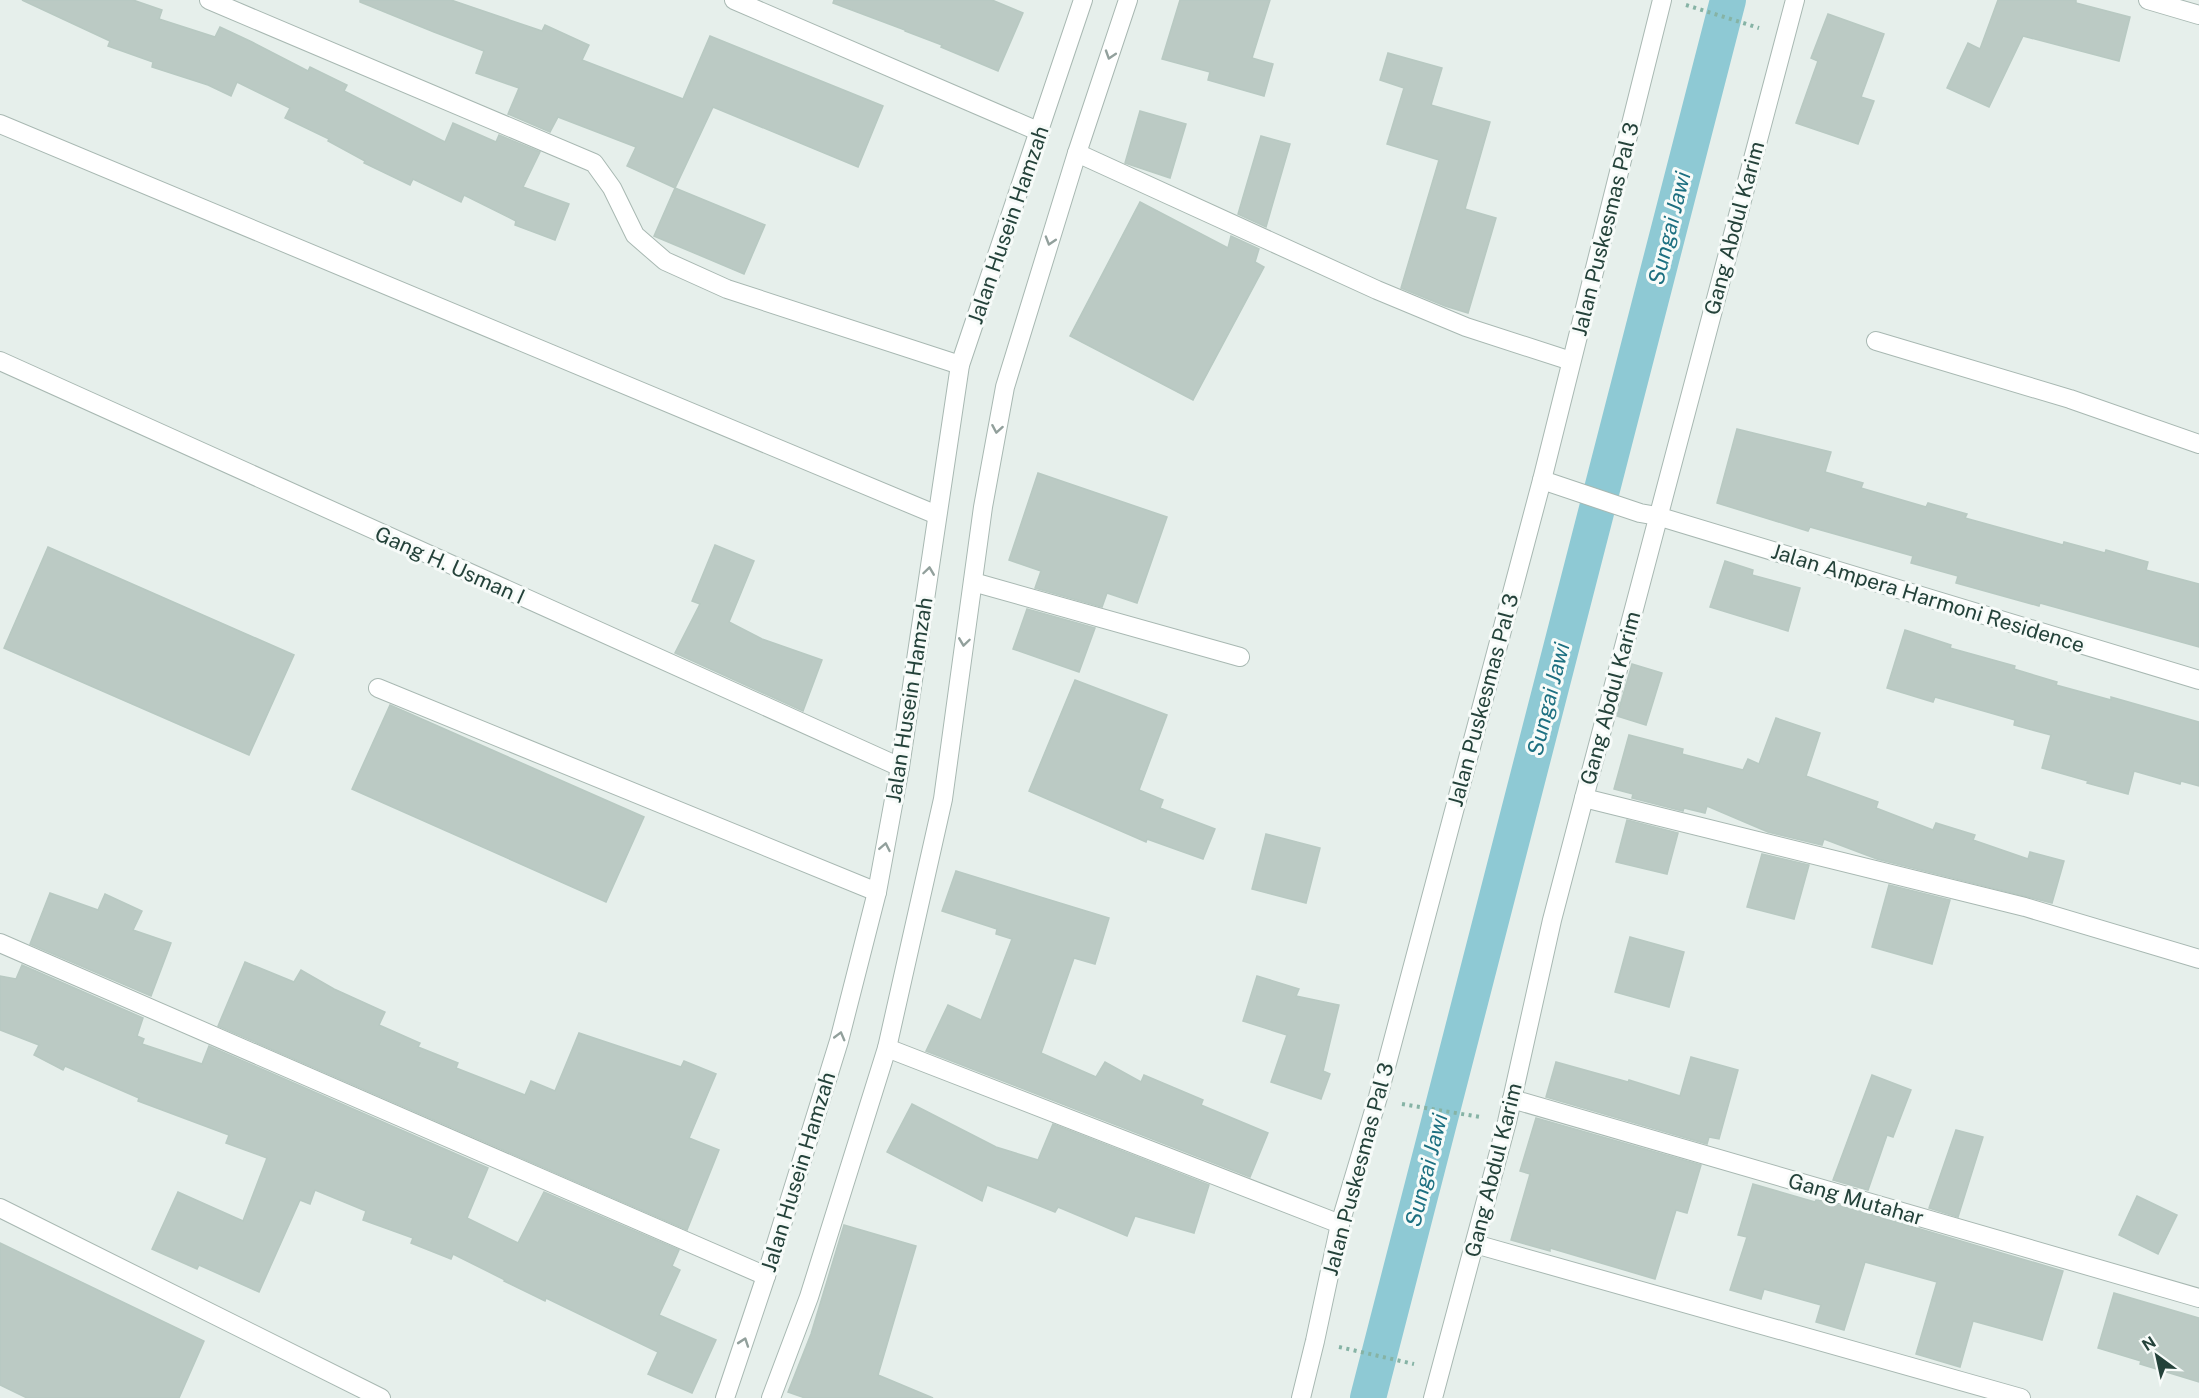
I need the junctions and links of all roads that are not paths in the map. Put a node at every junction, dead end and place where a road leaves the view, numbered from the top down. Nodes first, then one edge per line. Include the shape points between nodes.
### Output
1 (209, 0) edge
2 (734, 0) edge
3 (1083, 0) edge
4 (1128, 0) edge
5 (1662, 0) edge
6 (1795, 0) edge
7 (2148, 0) edge
8 (2199, 15) edge
9 (0, 124) edge
10 (1040, 132) junction
11 (1077, 153) junction
12 (1876, 340) dead end
13 (1571, 361) junction
14 (0, 362) edge
15 (960, 365) junction
16 (2199, 444) edge
17 (1542, 480) junction
18 (937, 515) junction
19 (1648, 515) junction
20 (973, 582) junction
21 (1240, 657) dead end
22 (2199, 680) edge
23 (378, 688) dead end
24 (900, 767) junction
25 (1584, 798) junction
26 (877, 892) junction
27 (0, 943) edge
28 (2199, 959) edge
29 (887, 1048) junction
30 (1512, 1099) junction
31 (0, 1209) edge
32 (1340, 1224) junction
33 (1475, 1244) junction
34 (766, 1276) junction
35 (2199, 1298) edge
36 (381, 1398) edge
37 (725, 1398) edge
38 (771, 1398) edge
39 (1301, 1398) edge
40 (1433, 1398) edge
41 (2021, 1398) edge

1 - 15 street via 594,163 612,188 635,235 664,261 727,289
2 - 10 street
3 - 10 street, Jalan Husein Hamzah
4 -> 11 street, Jalan Husein Hamzah
5 - 13 street, Jalan Puskesmas Pal 3
6 - 19 street, Gang Abdul Karim
7 - 8 street
9 - 18 street
10 - 15 street, Jalan Husein Hamzah
11 - 13 street via 1377,290 1456,323
11 -> 20 street, Jalan Husein Hamzah via 1005,387
12 - 16 street via 2070,399
13 - 17 street, Jalan Puskesmas Pal 3
14 - 24 street, Gang H. Usman I
15 - 18 street, Jalan Husein Hamzah
17 - 19 street, Jalan Ampera Harmoni Residence
17 - 32 street, Jalan Puskesmas Pal 3 via 1378,1096
24 -> 18 street, Jalan Husein Hamzah
19 - 22 street, Jalan Ampera Harmoni Residence
19 - 25 street, Gang Abdul Karim
20 - 21 street
20 -> 29 street, Jalan Husein Hamzah via 943,799
23 - 26 street
26 -> 24 street, Jalan Husein Hamzah
25 - 28 street via 2025,907
25 - 30 street, Gang Abdul Karim
34 -> 26 street, Jalan Husein Hamzah via 839,1041
27 - 34 street
29 - 32 street
29 - 38 street, Jalan Husein Hamzah via 809,1297
30 - 33 street, Gang Abdul Karim
30 - 35 street, Gang Mutahar
31 - 36 street
32 - 39 street, Jalan Puskesmas Pal 3
33 - 40 street, Gang Abdul Karim
33 - 41 street
37 -> 34 street, Jalan Husein Hamzah

